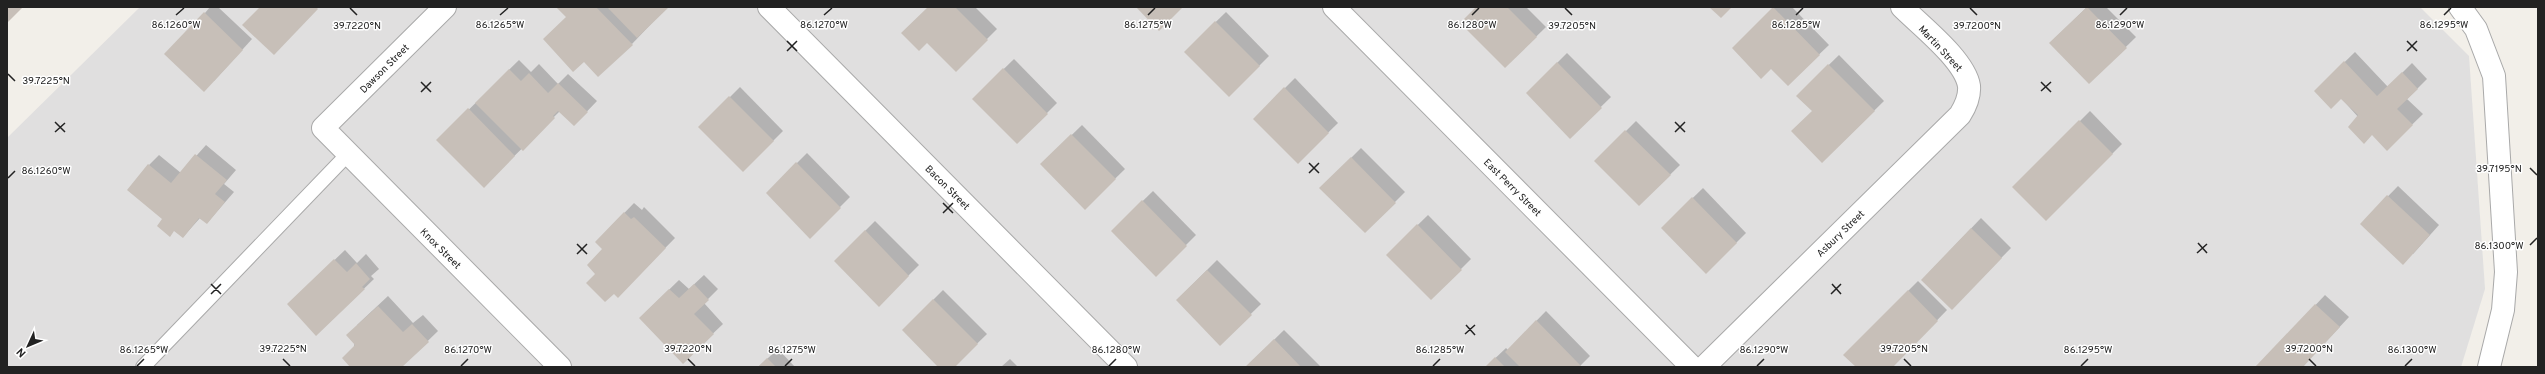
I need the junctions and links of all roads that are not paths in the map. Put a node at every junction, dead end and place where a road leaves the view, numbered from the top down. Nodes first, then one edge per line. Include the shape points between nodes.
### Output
1 (445, 7) edge
2 (769, 7) edge
3 (1334, 7) edge
4 (1902, 7) edge
5 (2460, 7) edge
6 (1969, 94) joint
7 (323, 128) joint
8 (348, 154) junction
9 (143, 367) edge
10 (560, 367) edge
11 (1126, 367) edge
12 (1692, 367) edge
13 (1704, 367) edge
14 (2489, 367) edge

1 - 7 street, Dawson Street
2 - 11 street, Bacon Street
3 - 12 street, East Perry Street
4 - 6 street, Martin Street via 1962,68 1969,86
5 - 14 street via 2476,28 2494,76 2506,272 2503,310
6 - 13 street, Asbury Street via 1960,115
7 - 8 street, Knox Street
8 - 9 lane
8 - 10 street, Knox Street

